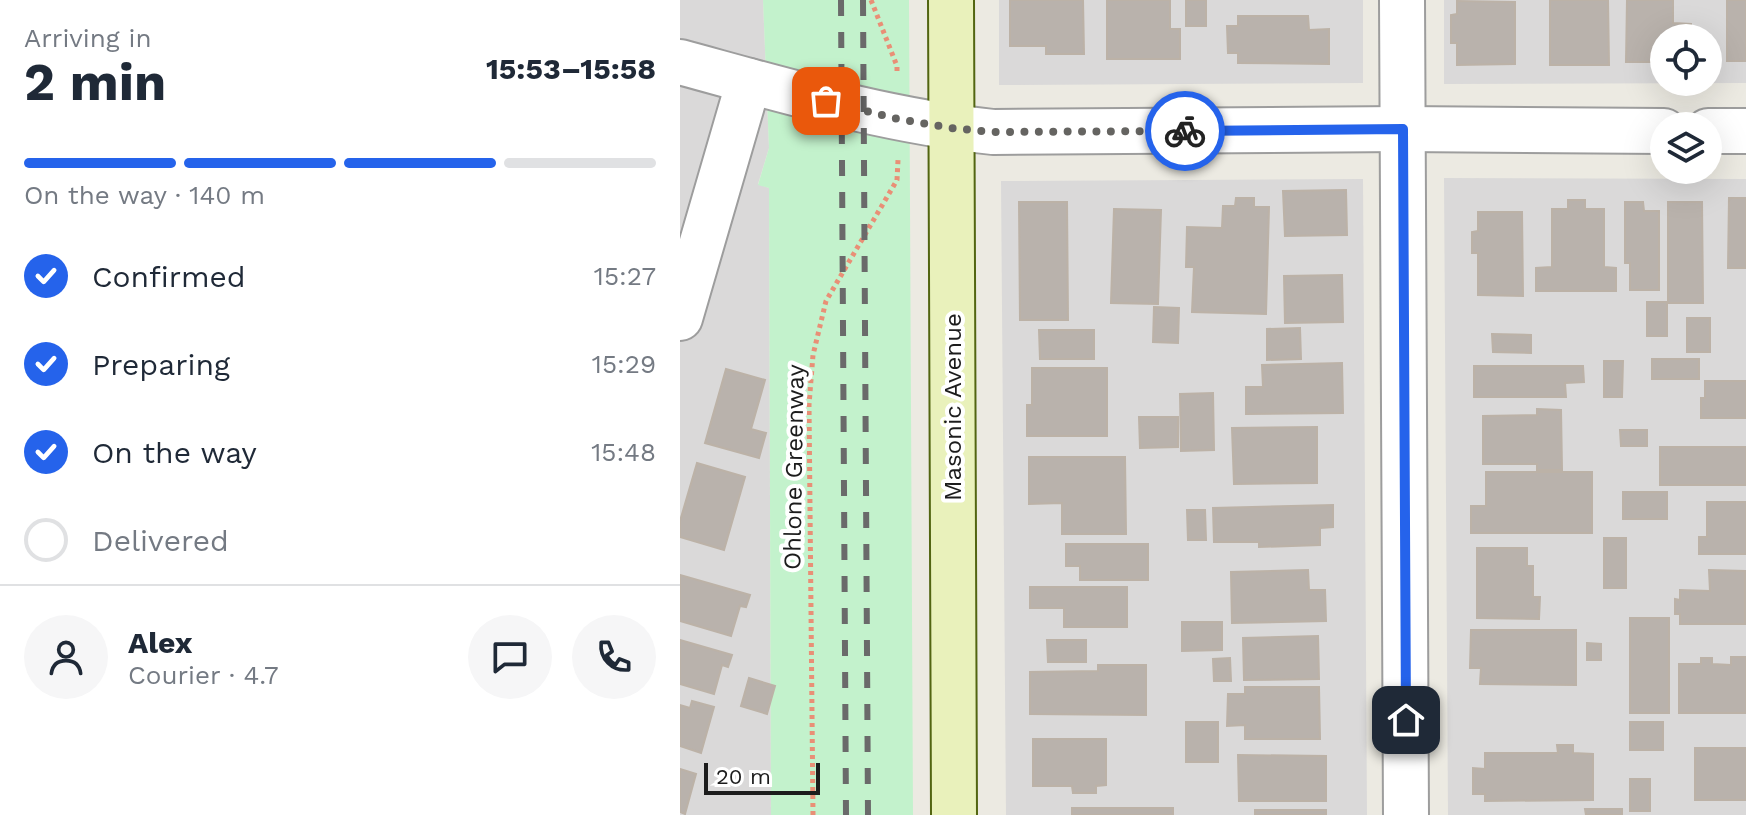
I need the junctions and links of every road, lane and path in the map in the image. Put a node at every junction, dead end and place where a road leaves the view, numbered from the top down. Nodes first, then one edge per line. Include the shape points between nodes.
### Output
1 (871, 0) edge
2 (951, 0) edge
3 (1402, 0) edge
4 (680, 62) edge
5 (749, 81) junction
6 (898, 119) junction
7 (951, 128) junction
8 (1403, 129) junction
9 (1650, 131) edge
10 (1722, 131) edge
11 (1746, 131) edge
12 (680, 318) edge
13 (813, 815) edge
14 (954, 815) edge
15 (1406, 815) edge

1 - 6 path, Ohlone Greenway via 897,66
2 - 7 street, Masonic Avenue
3 - 8 street
4 - 5 street
5 - 6 street
5 - 12 street
6 - 7 street
6 - 13 path, Ohlone Greenway via 897,180 826,301 813,355
7 - 8 street
7 - 14 street, Masonic Avenue
8 - 9 street
8 - 15 street
10 - 11 street

